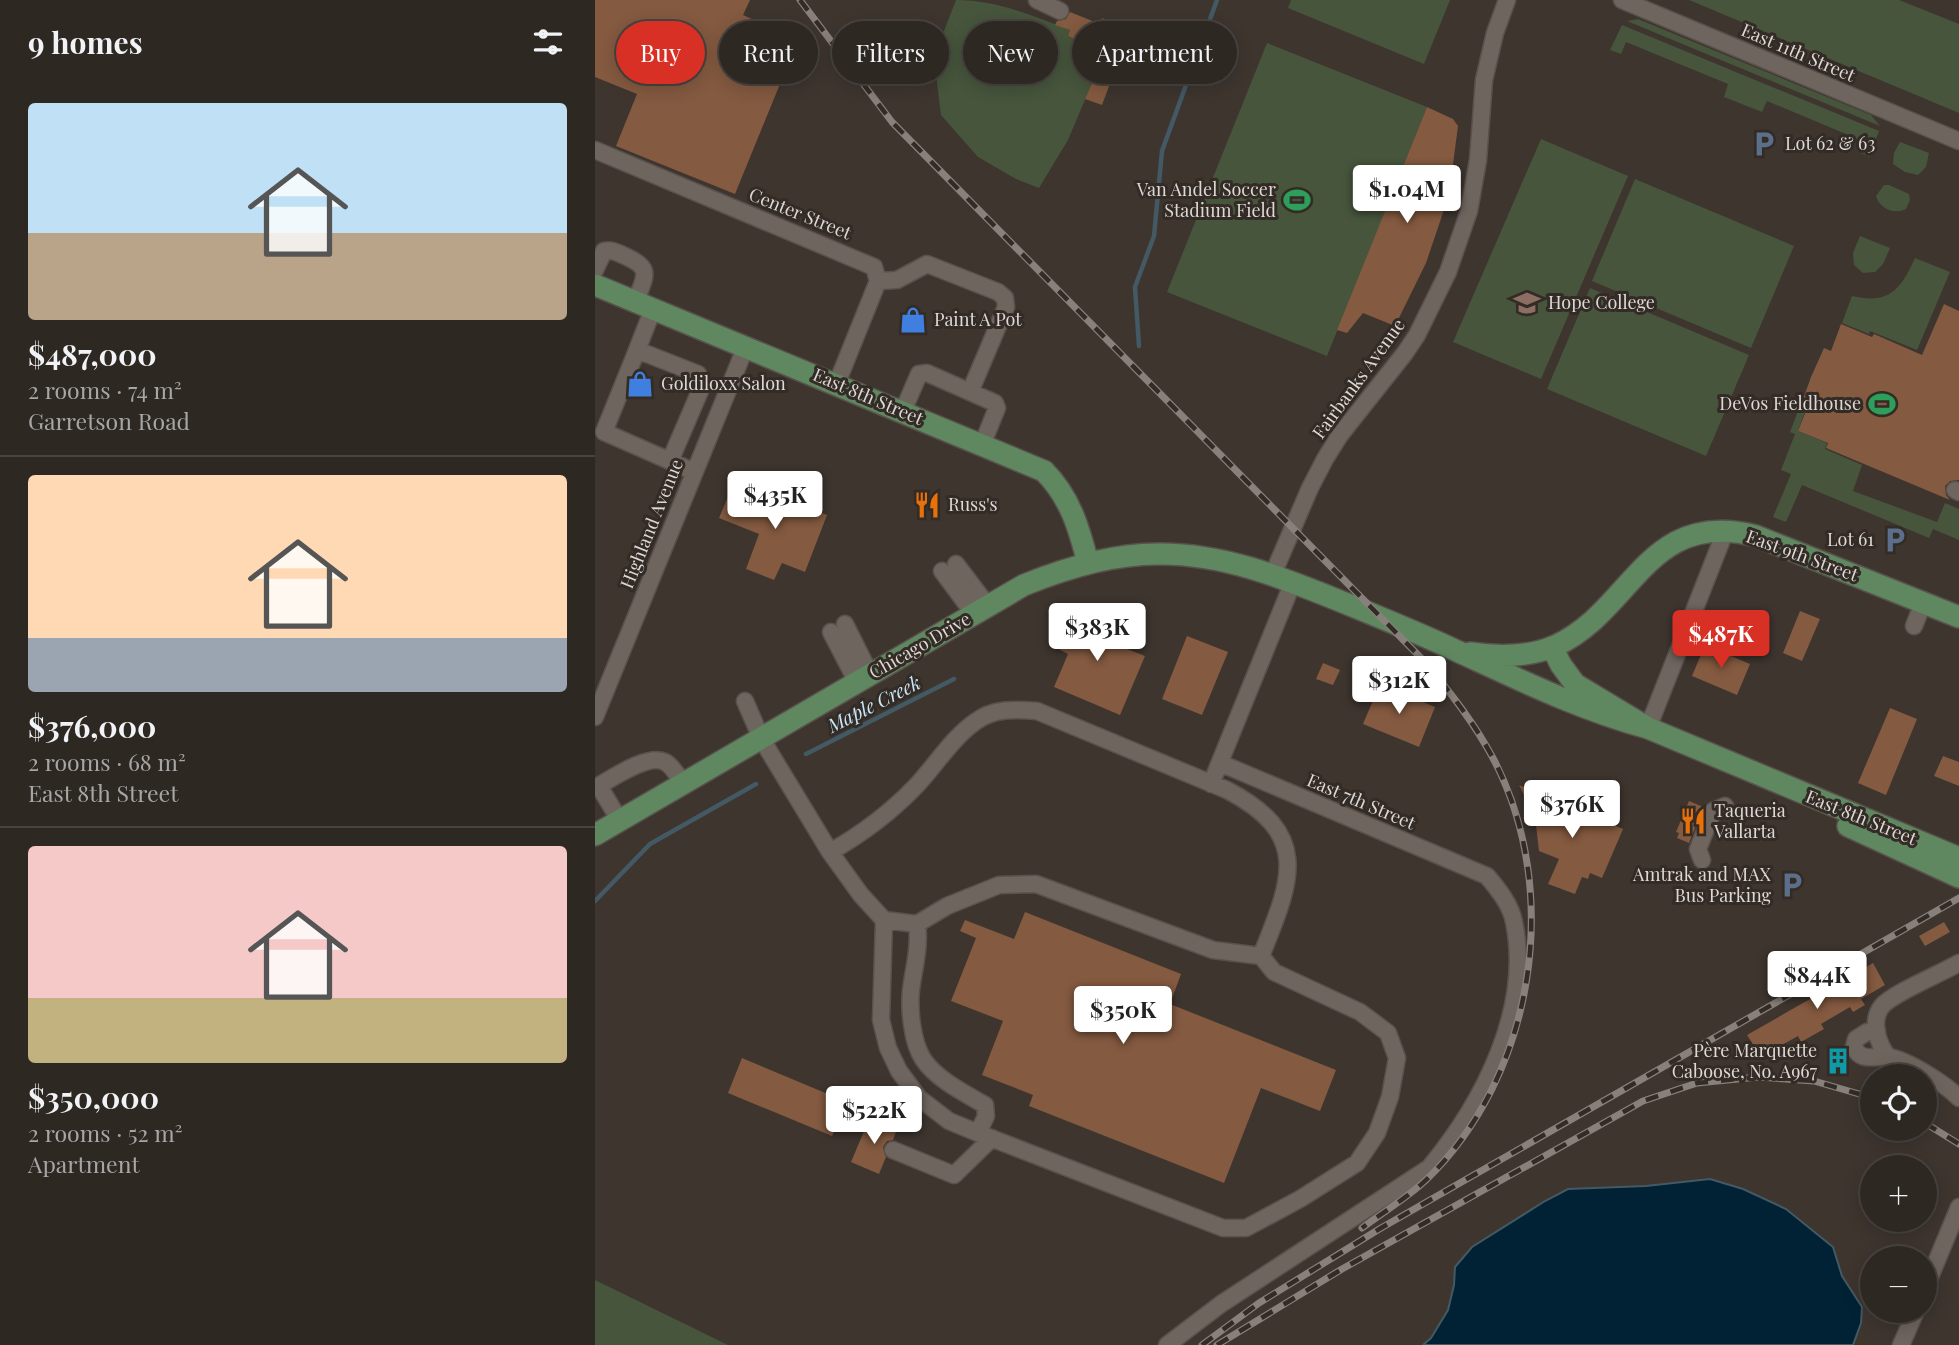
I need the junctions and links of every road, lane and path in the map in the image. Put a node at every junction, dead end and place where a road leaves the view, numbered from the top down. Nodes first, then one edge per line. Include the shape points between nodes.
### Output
1 (1037, 0) edge
2 (1507, 0) edge
3 (1622, 0) edge
4 (1060, 11) dead end
5 (1959, 142) edge
6 (595, 150) edge
7 (595, 270) edge
8 (878, 281) junction
9 (595, 285) edge
10 (644, 305) junction
11 (745, 346) junction
12 (637, 350) junction
13 (837, 383) junction
14 (970, 392) junction
15 (903, 411) junction
16 (982, 445) junction
17 (670, 461) junction
18 (694, 472) junction
19 (1725, 531) junction
20 (1088, 563) junction
21 (949, 568) dead end
22 (1273, 573) junction
23 (1293, 582) junction
24 (1923, 603) junction
25 (981, 610) junction
26 (1959, 617) edge
27 (1914, 625) dead end
28 (838, 628) dead end
29 (1552, 647) junction
30 (1458, 651) junction
31 (864, 678) junction
32 (745, 701) dead end
33 (595, 717) edge
34 (1648, 728) junction
35 (761, 738) junction
36 (1220, 762) junction
37 (683, 783) junction
38 (1211, 784) junction
39 (597, 787) edge
40 (1801, 793) junction
41 (1725, 806) dead end
42 (619, 821) junction
43 (595, 835) edge
44 (830, 852) junction
45 (1959, 858) edge
46 (1702, 859) dead end
47 (1959, 877) edge
48 (884, 920) junction
49 (917, 924) junction
50 (1261, 956) junction
51 (1959, 963) edge
52 (1877, 1031) junction
53 (1888, 1057) junction
54 (1959, 1073) edge
55 (1954, 1093) edge
56 (985, 1136) junction
57 (893, 1150) dead end
58 (1959, 1207) edge
59 (1937, 1260) edge
60 (1905, 1338) edge
61 (1167, 1345) edge
62 (1891, 1345) edge

1 - 4 street
2 - 22 street, Fairbanks Avenue via 1484,80 1469,211 1448,272 1411,344 1325,459
3 - 5 street, East 11th Street
6 - 8 street, Center Street via 860,259 874,267
7 - 10 street via 604,251 641,263
8 - 13 street
8 - 14 street via 897,280 927,264 1005,298 1006,307
9 - 10 main road, East 8th Street
10 - 11 main road, East 8th Street
10 - 12 street
11 - 13 main road, East 8th Street
11 - 18 street, Highland Avenue
12 - 17 street via 604,432
12 - 17 street via 698,374 703,384
13 - 15 main road, East 8th Street
14 - 15 street via 927,373 919,374
14 - 16 street via 997,408
15 - 16 main road, East 8th Street
16 - 20 main road, East 8th Street via 1044,471 1057,484 1074,516
17 - 18 street
18 - 33 street, Highland Avenue
19 - 24 main road, East 9th Street via 1767,540
19 - 29 main road, East 9th Street via 1688,537 1665,548 1588,625
19 - 34 street
20 - 22 main road, Chicago Drive via 1133,555 1186,555
20 - 25 main road, Chicago Drive via 1024,585
21 - 25 street
22 - 23 main road, East 8th Street
23 - 30 main road, East 8th Street
23 - 36 street
24 - 26 main road, East 9th Street
24 - 27 street
25 - 31 main road, Chicago Drive
28 - 31 street
29 - 30 main road, East 8th Street via 1516,655
29 - 34 main road, East 8th Street via 1575,684
30 - 34 main road, East 8th Street via 1606,717
31 - 35 main road, Chicago Drive
32 - 35 street
34 - 40 main road, East 8th Street
35 - 37 main road, Chicago Drive
35 - 44 street
36 - 38 street
36 - 61 street, East 7th Street via 1487,876 1514,919 1519,970 1488,1081 1429,1168 1221,1304
37 - 39 street via 671,766 653,759
37 - 42 main road, Chicago Drive
38 - 44 street via 1037,711 1014,709 975,722 880,819
38 - 50 street via 1254,804 1279,831 1286,854 1285,893
39 - 42 street
40 - 45 main road, East 8th Street
40 - 47 main road via 1825,815
41 - 46 street via 1713,811 1698,849
42 - 43 main road, Chicago Drive
44 - 48 street
48 - 49 street
48 - 56 street via 881,1020 887,1048 919,1098 949,1121
49 - 50 street via 999,885 1036,884 1213,950
49 - 56 street via 912,1026 923,1059 950,1086 985,1105
50 - 56 street via 1274,972 1360,1012 1388,1033 1397,1058 1389,1097 1377,1133 1357,1163 1246,1228 1223,1228
51 - 52 street via 1885,1003 1878,1013
52 - 53 street
52 - 53 street via 1859,1035 1855,1051 1865,1057
53 - 55 street via 1941,1081
54 - 55 street
56 - 57 street via 954,1175
58 - 59 street
60 - 62 street

